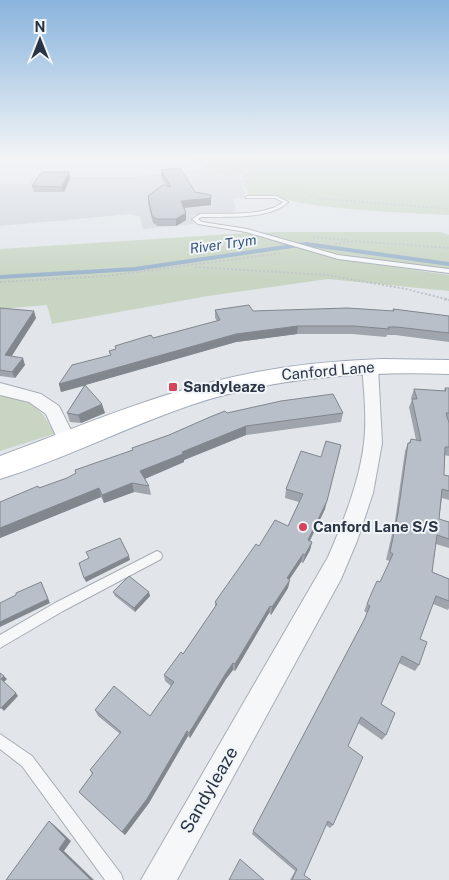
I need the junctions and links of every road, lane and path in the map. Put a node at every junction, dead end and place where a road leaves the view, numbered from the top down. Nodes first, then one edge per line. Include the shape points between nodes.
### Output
1 (278, 198) edge
2 (317, 198) edge
3 (449, 209) edge
4 (335, 244) dead end
5 (449, 248) edge
6 (310, 249) junction
7 (187, 266) junction
8 (449, 271) edge
9 (0, 282) edge
10 (449, 300) edge
11 (370, 366) junction
12 (449, 367) edge
13 (0, 389) edge
14 (68, 442) junction
15 (0, 468) edge
16 (157, 556) dead end
17 (0, 642) edge
18 (0, 741) edge
19 (116, 880) edge
20 (158, 880) edge

1 - 6 lane via 286,202 275,209 195,219 200,223 247,231
2 - 3 path
4 - 5 path via 353,241
6 - 7 path
6 - 8 lane via 365,262
7 - 9 path via 61,281
7 - 10 path via 327,275
11 - 12 main road, Canford Lane
11 - 14 main road, Canford Lane via 269,377 184,398
11 - 20 street, Sandyleaze via 374,423 372,445 351,531 333,572
13 - 14 street via 34,398 54,410
14 - 15 main road, Canford Lane
16 - 17 lane
18 - 19 lane via 27,761

